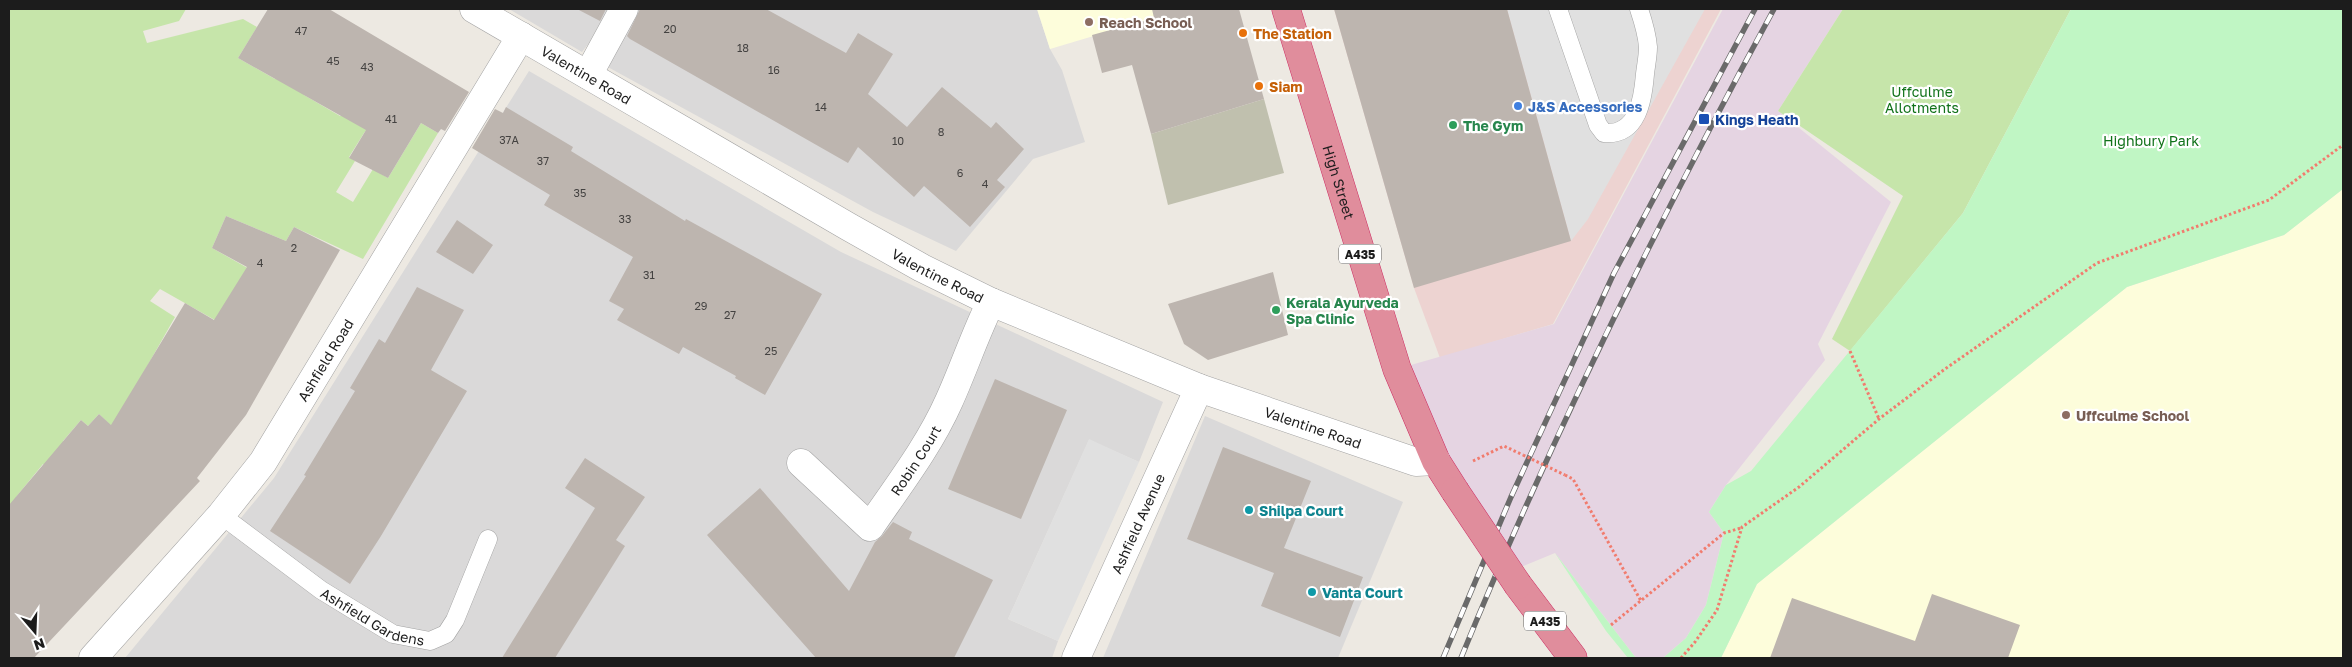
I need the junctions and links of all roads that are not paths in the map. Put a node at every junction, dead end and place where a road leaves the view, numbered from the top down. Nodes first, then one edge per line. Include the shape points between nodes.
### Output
1 (474, 9) edge
2 (624, 9) edge
3 (1286, 9) edge
4 (1558, 9) edge
5 (1639, 9) edge
6 (521, 36) junction
7 (588, 75) junction
8 (991, 302) junction
9 (1198, 388) junction
10 (1436, 461) junction
11 (801, 463) dead end
12 (221, 515) junction
13 (488, 539) dead end
14 (93, 658) edge
15 (1076, 658) edge
16 (1573, 658) edge

1 - 6 street, Valentine Road
2 - 7 street
3 - 10 highway, High Street / A435 via 1382,326
4 - 5 lane via 1598,125 1604,133 1612,133 1628,124 1639,112 1642,102 1648,49
6 - 7 street, Valentine Road
6 - 12 street, Ashfield Road via 263,462
7 - 8 street, Valentine Road via 849,227
8 - 9 street, Valentine Road
8 - 11 street, Robin Court via 944,410 921,452 870,527
9 - 10 street, Valentine Road via 1416,462
9 - 15 street, Ashfield Avenue
10 - 16 highway, High Street / A435, bridge via 1518,584
12 - 13 lane, Ashfield Gardens via 321,590 393,634 430,641 446,634 456,620
12 - 14 street, Ashfield Road

